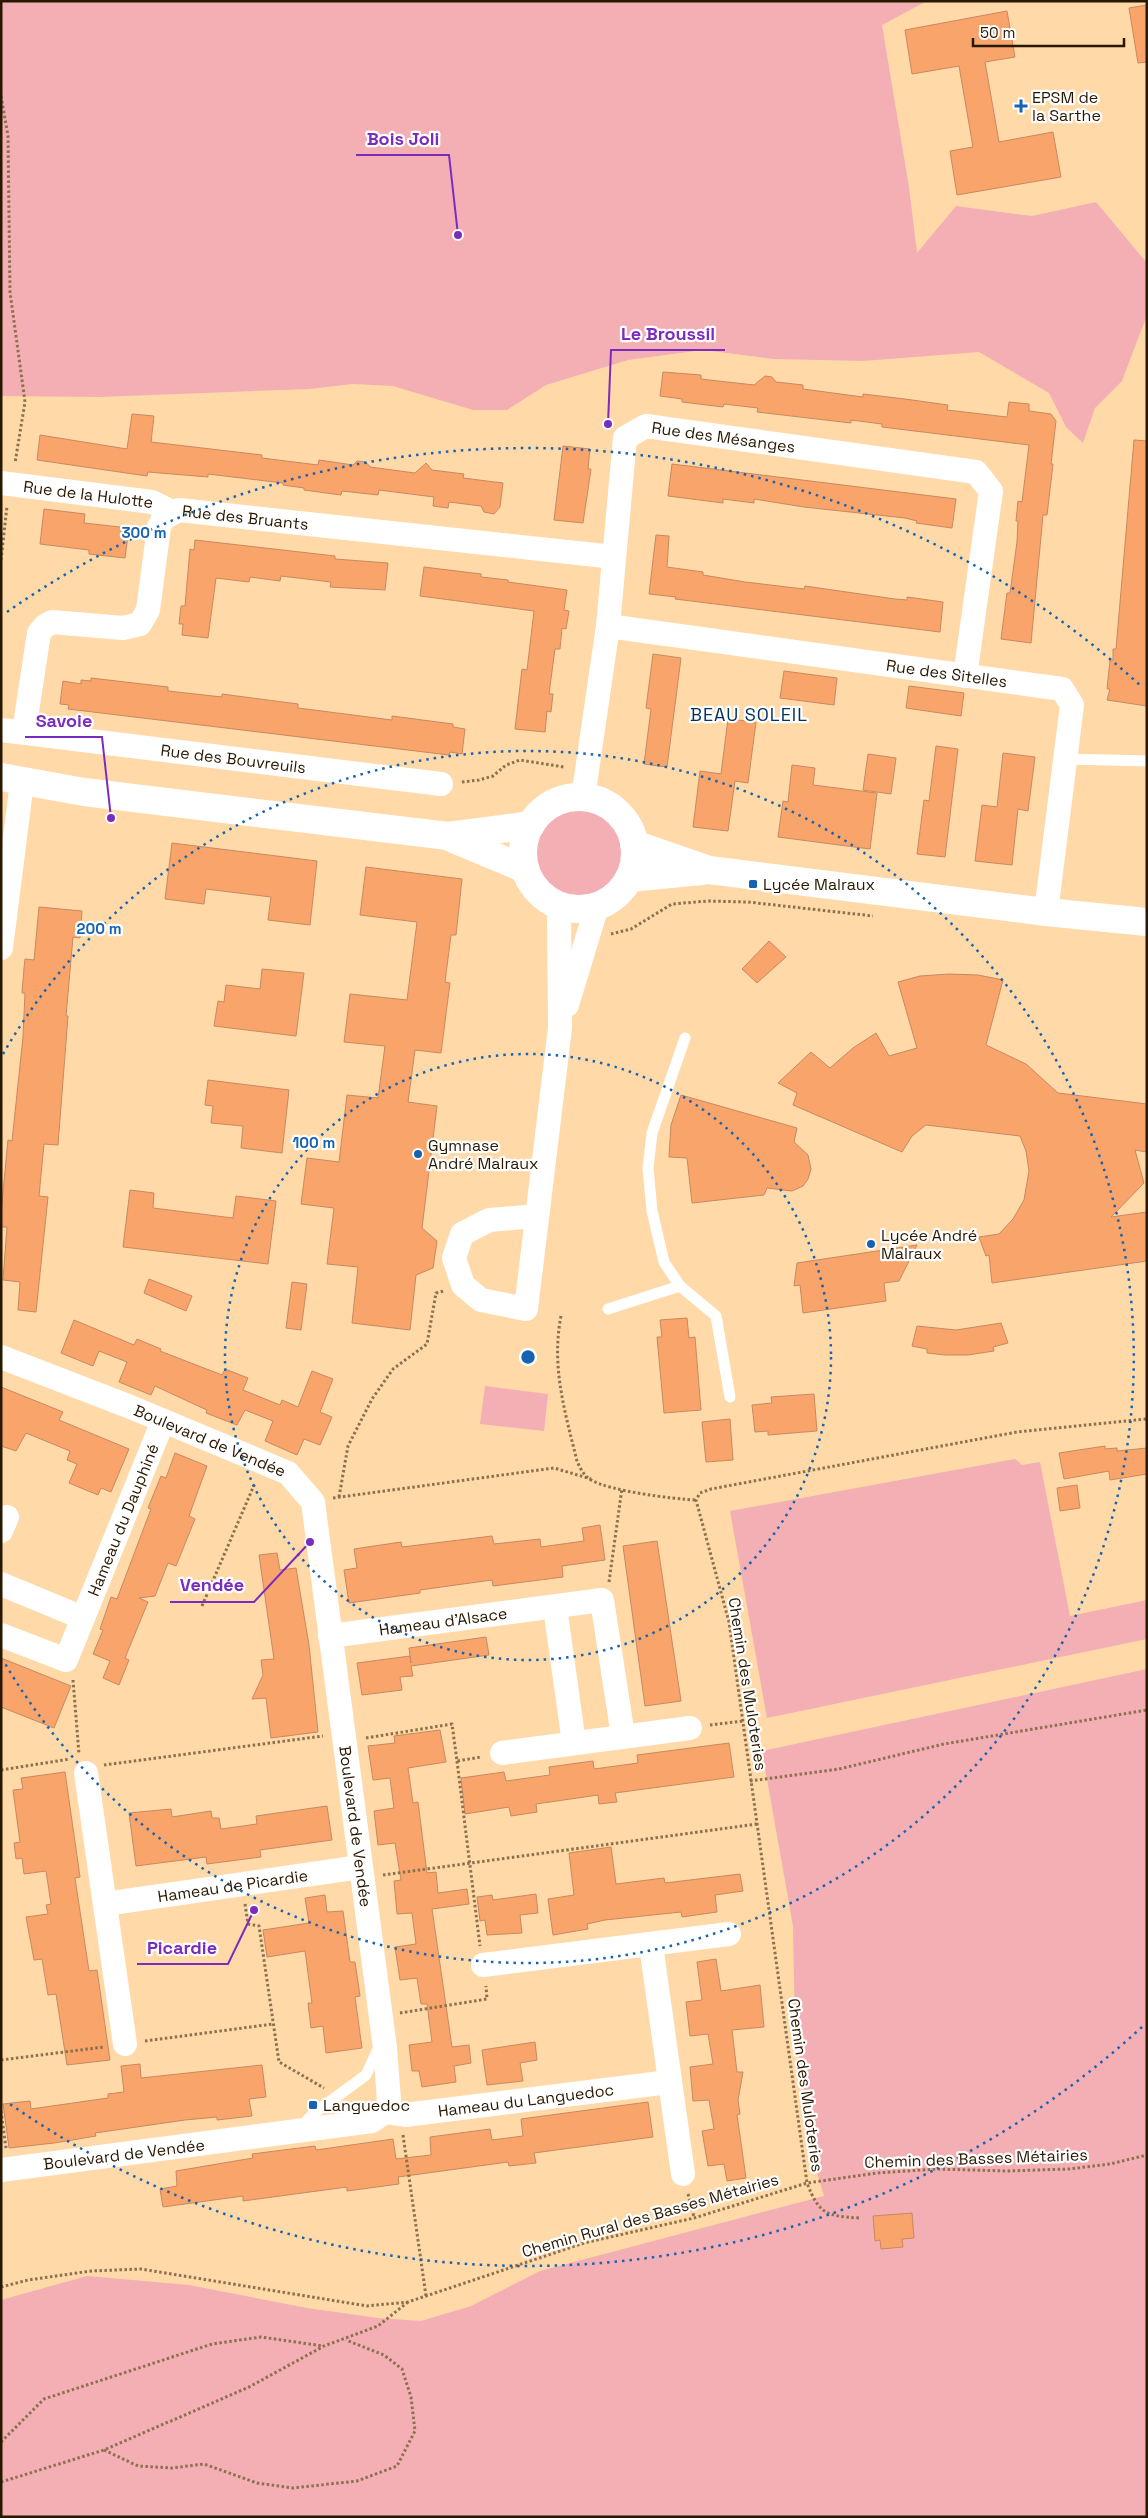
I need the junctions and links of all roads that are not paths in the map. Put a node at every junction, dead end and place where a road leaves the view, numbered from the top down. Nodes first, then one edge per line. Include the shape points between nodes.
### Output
1 (5, 483) edge
2 (172, 512) junction
3 (614, 557) junction
4 (608, 626) junction
5 (965, 676) junction
6 (13, 731) edge
7 (1066, 759) junction
8 (1147, 761) edge
9 (12, 780) edge
10 (441, 784) road end
11 (583, 798) junction
12 (531, 825) junction
13 (448, 836) junction
14 (634, 844) junction
15 (525, 869) junction
16 (709, 870) junction
17 (629, 878) junction
18 (559, 906) junction
19 (597, 906) junction
20 (1046, 912) junction
21 (1147, 922) edge
22 (1, 948) edge
23 (560, 1028) junction
24 (685, 1038) dead end
25 (537, 1216) junction
26 (680, 1286) junction
27 (608, 1309) dead end
28 (5, 1356) edge
29 (730, 1397) dead end
30 (163, 1421) junction
31 (1, 1584) edge
32 (555, 1607) junction
33 (83, 1618) junction
34 (1, 1635) edge
35 (330, 1636) junction
36 (690, 1728) road end
37 (623, 1736) junction
38 (574, 1743) junction
39 (502, 1754) road end
40 (86, 1773) road end
41 (361, 1872) junction
42 (105, 1904) junction
43 (729, 1934) dead end
44 (651, 1945) junction
45 (483, 1965) road end
46 (382, 2026) junction
47 (125, 2044) road end
48 (669, 2082) junction
49 (385, 2112) junction
50 (298, 2131) junction
51 (5, 2169) edge
52 (683, 2174) dead end

1 - 2 street, Rue de la Hulotte via 152,502
2 - 3 street, Rue des Bruants via 203,511
2 - 6 street, Rue des Bruants via 159,527 148,610 140,624 123,628 52,622 45,626 39,633
3 - 4 street, Rue des Mésanges
3 - 5 street, Rue des Mésanges via 625,438 646,426 976,472 991,492
4 - 5 street, Rue des Sitelles
4 - 11 street, Rue des Mésanges
5 - 7 street, Rue des Sitelles via 1062,689 1072,705
6 - 10 street, Rue des Bouvreuils
7 - 8 lane
7 - 20 street, Rue des Sitelles
9 - 13 street
9 - 22 street
11 - 12 street via 568,798 555,803 543,810
11 - 14 street via 598,801 616,812 630,830
12 - 13 street
12 - 15 street via 524,846
13 - 15 street
14 - 16 street
14 - 17 street
15 - 18 street via 536,889
16 - 17 street
16 - 20 street
17 - 19 street via 619,893
18 - 19 street via 583,909
18 - 23 street
19 - 23 street
20 - 21 street
23 - 25 street
24 - 26 lane via 659,1108 648,1168 658,1248
25 - 25 street via 526,1310 481,1300 464,1286 454,1258 462,1234 489,1220
26 - 27 lane
26 - 29 lane via 716,1316
28 - 30 street, Boulevard de Vendée
30 - 33 street, Hameau du Dauphiné
30 - 35 street, Boulevard de Vendée via 288,1473 313,1502
31 - 33 street
32 - 35 street, Hameau d'Alsace
32 - 37 street, Hameau d'Alsace via 602,1600
32 - 38 street
33 - 34 street, Hameau du Dauphiné via 66,1660
35 - 41 street, Boulevard de Vendée
36 - 37 street
37 - 38 street
38 - 39 street
40 - 42 street
41 - 42 street, Hameau de Picardie via 242,1884
41 - 46 street, Boulevard de Vendée
42 - 47 street
43 - 44 street
44 - 45 street
44 - 48 street
46 - 49 street, Boulevard de Vendée via 389,2100
46 - 50 lane via 366,2075 313,2114
48 - 49 street, Hameau du Languedoc via 405,2115
48 - 52 street
49 - 50 street, Boulevard de Vendée via 372,2121
50 - 51 street, Boulevard de Vendée

